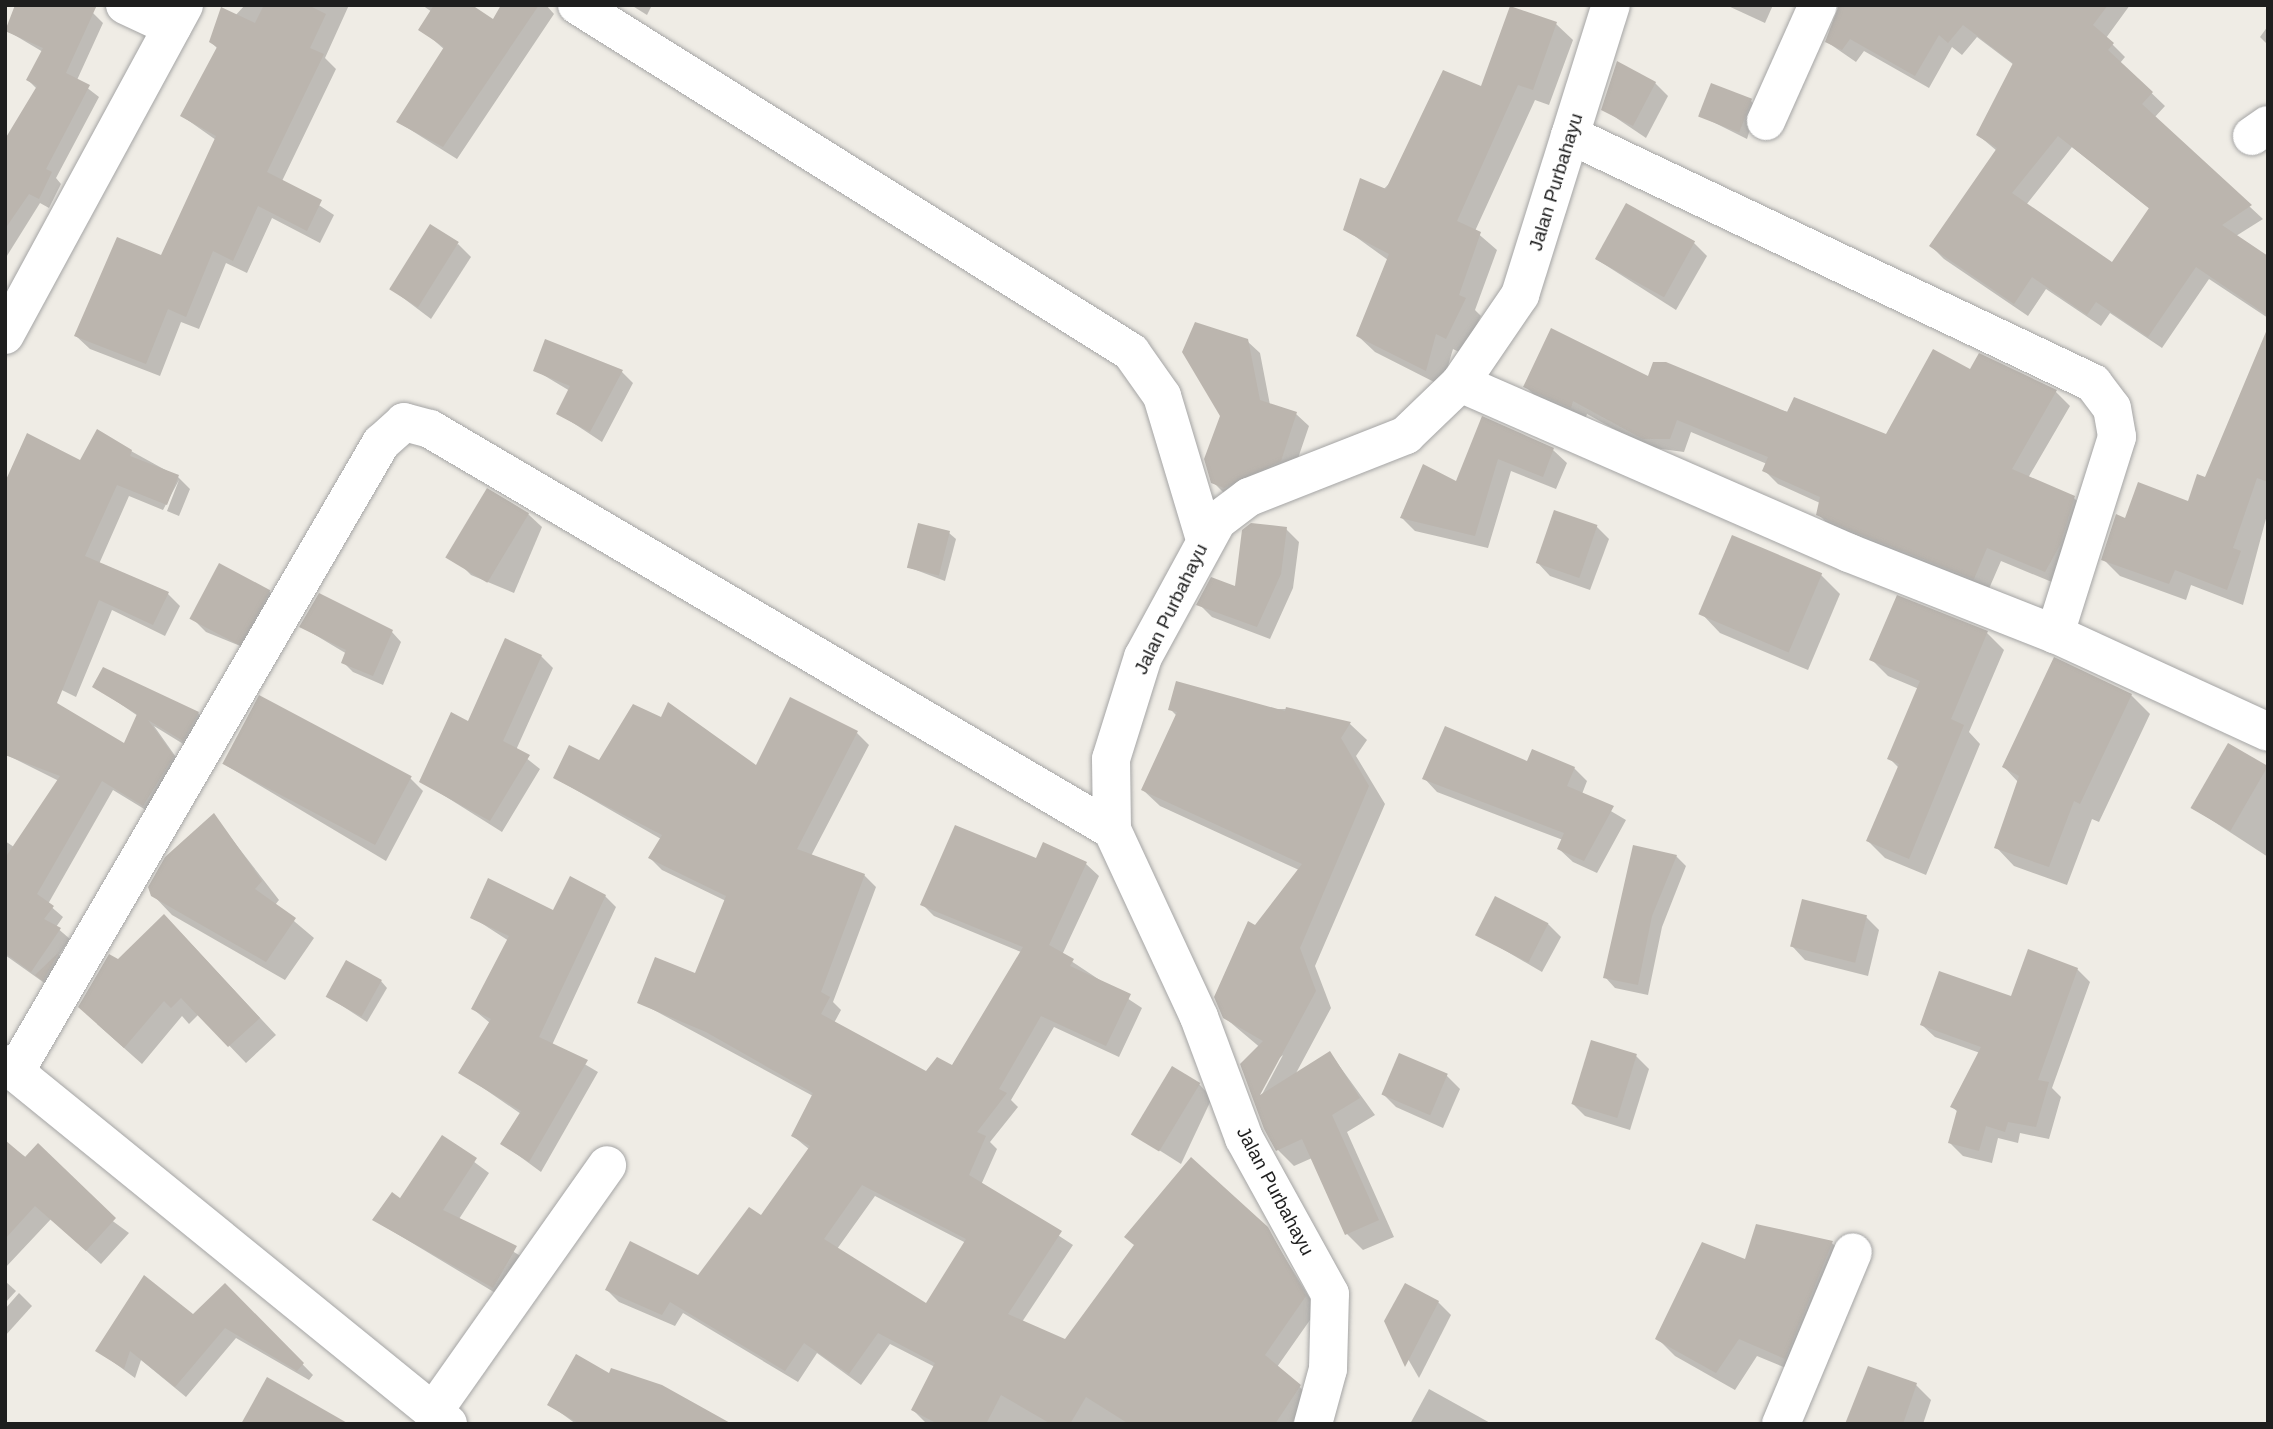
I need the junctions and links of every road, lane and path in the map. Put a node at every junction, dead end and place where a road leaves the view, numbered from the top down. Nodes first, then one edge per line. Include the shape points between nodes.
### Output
1 (125, 5) edge
2 (577, 5) edge
3 (1611, 5) edge
4 (1818, 5) edge
5 (178, 16) edge
6 (1766, 121) dead end
7 (1570, 135) junction
8 (5, 335) edge
9 (1460, 383) junction
10 (1205, 539) junction
11 (2055, 634) junction
12 (2268, 732) edge
13 (1112, 830) junction
14 (10, 1068) edge
15 (607, 1165) dead end
16 (1853, 1252) dead end
17 (440, 1418) edge
18 (1313, 1424) edge
19 (1781, 1424) edge

1 - 5 street
2 - 10 street via 1131,352 1162,396
3 - 7 street, Jalan Purbahayu
4 - 6 street
5 - 8 street
7 - 9 street, Jalan Purbahayu via 1520,295
7 - 11 street via 2093,383 2112,408 2117,437
9 - 10 street, Jalan Purbahayu via 1406,435 1250,497 1217,521
9 - 11 street via 1849,553
10 - 13 street, Jalan Purbahayu via 1143,657 1111,759
11 - 12 street
13 - 14 street via 430,429 404,422 381,443
13 - 18 street, Jalan Purbahayu via 1199,1017 1244,1138 1330,1294 1328,1369
14 - 17 street
15 - 17 street
16 - 19 street

